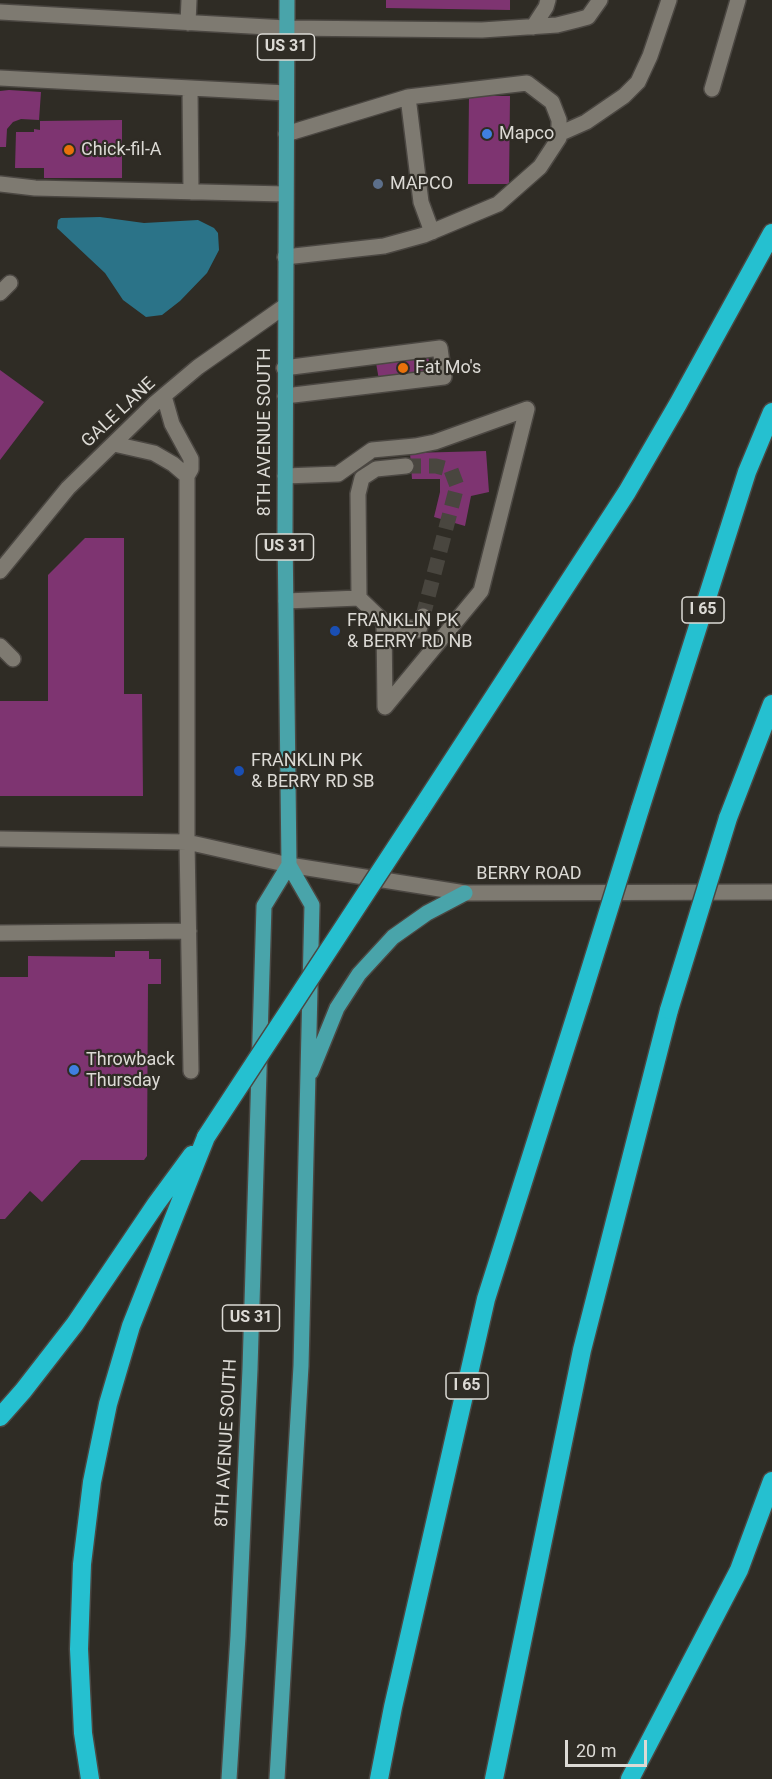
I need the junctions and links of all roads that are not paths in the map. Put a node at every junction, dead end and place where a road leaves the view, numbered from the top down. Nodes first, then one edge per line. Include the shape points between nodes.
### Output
1 (189, 0) edge
2 (286, 0) edge
3 (548, 0) edge
4 (600, 0) edge
5 (669, 0) edge
6 (738, 0) edge
7 (0, 12) edge
8 (188, 23) junction
9 (533, 27) junction
10 (286, 28) junction
11 (0, 78) edge
12 (190, 88) junction
13 (712, 89) dead end
14 (286, 93) junction
15 (408, 98) junction
16 (286, 134) junction
17 (559, 134) junction
18 (0, 184) edge
19 (191, 192) junction
20 (285, 194) junction
21 (432, 232) junction
22 (772, 233) edge
23 (285, 257) junction
24 (285, 306) junction
25 (284, 368) junction
26 (164, 396) junction
27 (285, 396) junction
28 (772, 412) edge
29 (114, 444) junction
30 (406, 466) tunnel mouth
31 (187, 476) junction
32 (285, 476) junction
33 (0, 571) edge
34 (359, 598) junction
35 (286, 601) junction
36 (423, 616) dead end
37 (384, 622) junction
38 (0, 646) edge
39 (13, 659) dead end
40 (772, 704) edge
41 (0, 839) edge
42 (187, 842) junction
43 (289, 865) junction
44 (772, 892) edge
45 (465, 894) junction
46 (189, 931) junction
47 (0, 933) edge
48 (190, 1071) dead end
49 (308, 1080) junction
50 (206, 1137) junction
51 (0, 1417) edge
52 (772, 1481) edge
53 (90, 1779) edge
54 (229, 1779) edge
55 (277, 1779) edge
56 (379, 1779) edge
57 (494, 1779) edge
58 (630, 1779) edge

1 - 8 street
2 - 10 main road, 8TH AVENUE SOUTH / US 31
3 - 9 street
4 - 9 street via 588,17
5 - 17 street via 638,82 586,122
6 - 13 street
7 - 8 street
8 - 10 street
9 - 10 street
10 - 14 main road, 8TH AVENUE SOUTH / US 31
11 - 12 street
12 - 14 street
12 - 19 street
14 - 16 main road, 8TH AVENUE SOUTH / US 31
15 - 16 street
15 - 17 street via 527,83 552,102
15 - 21 street via 421,202
16 - 20 main road, 8TH AVENUE SOUTH / US 31
17 - 21 street via 540,166 498,204
18 - 19 street
19 - 20 street
20 - 23 main road, 8TH AVENUE SOUTH / US 31
21 - 23 street via 384,246
22 - 50 highway, bridge via 627,492
23 - 24 main road, 8TH AVENUE SOUTH / US 31
24 - 25 main road, 8TH AVENUE SOUTH / US 31
24 - 26 street, GALE LANE
25 - 27 main road, 8TH AVENUE SOUTH / US 31
25 - 27 street via 440,348 444,377
26 - 29 street, GALE LANE
26 - 31 street via 172,424 191,459
27 - 32 main road, 8TH AVENUE SOUTH / US 31
28 - 56 highway, I 65, bridge via 747,472 486,1299
29 - 31 street via 154,453
29 - 33 street, GALE LANE via 68,488
30 - 34 street via 376,469 362,477 358,494
31 - 42 street
32 - 35 main road, 8TH AVENUE SOUTH / US 31
32 - 37 street via 338,474 372,450 435,442 527,409 481,591 385,707
34 - 35 street
34 - 37 street
35 - 43 main road, 8TH AVENUE SOUTH / US 31
36 - 37 street via 419,630
38 - 39 street
40 - 57 highway, bridge via 728,818 669,1010 582,1350
41 - 42 street, BERRY ROAD
42 - 43 street, BERRY ROAD
42 - 46 street
43 - 45 street, BERRY ROAD
43 - 49 main road, 8TH AVENUE SOUTH / US 31 via 312,905
43 - 54 main road, 8TH AVENUE SOUTH / US 31 via 264,906 250,1369
44 - 45 street, BERRY ROAD
45 - 49 main road via 393,937 359,974 337,1008
46 - 47 street
46 - 48 street
49 - 55 main road, 8TH AVENUE SOUTH / US 31 via 301,1366
50 - 51 highway via 75,1324
50 - 53 highway via 131,1326 93,1472 79,1607 80,1693
52 - 58 highway via 739,1570

